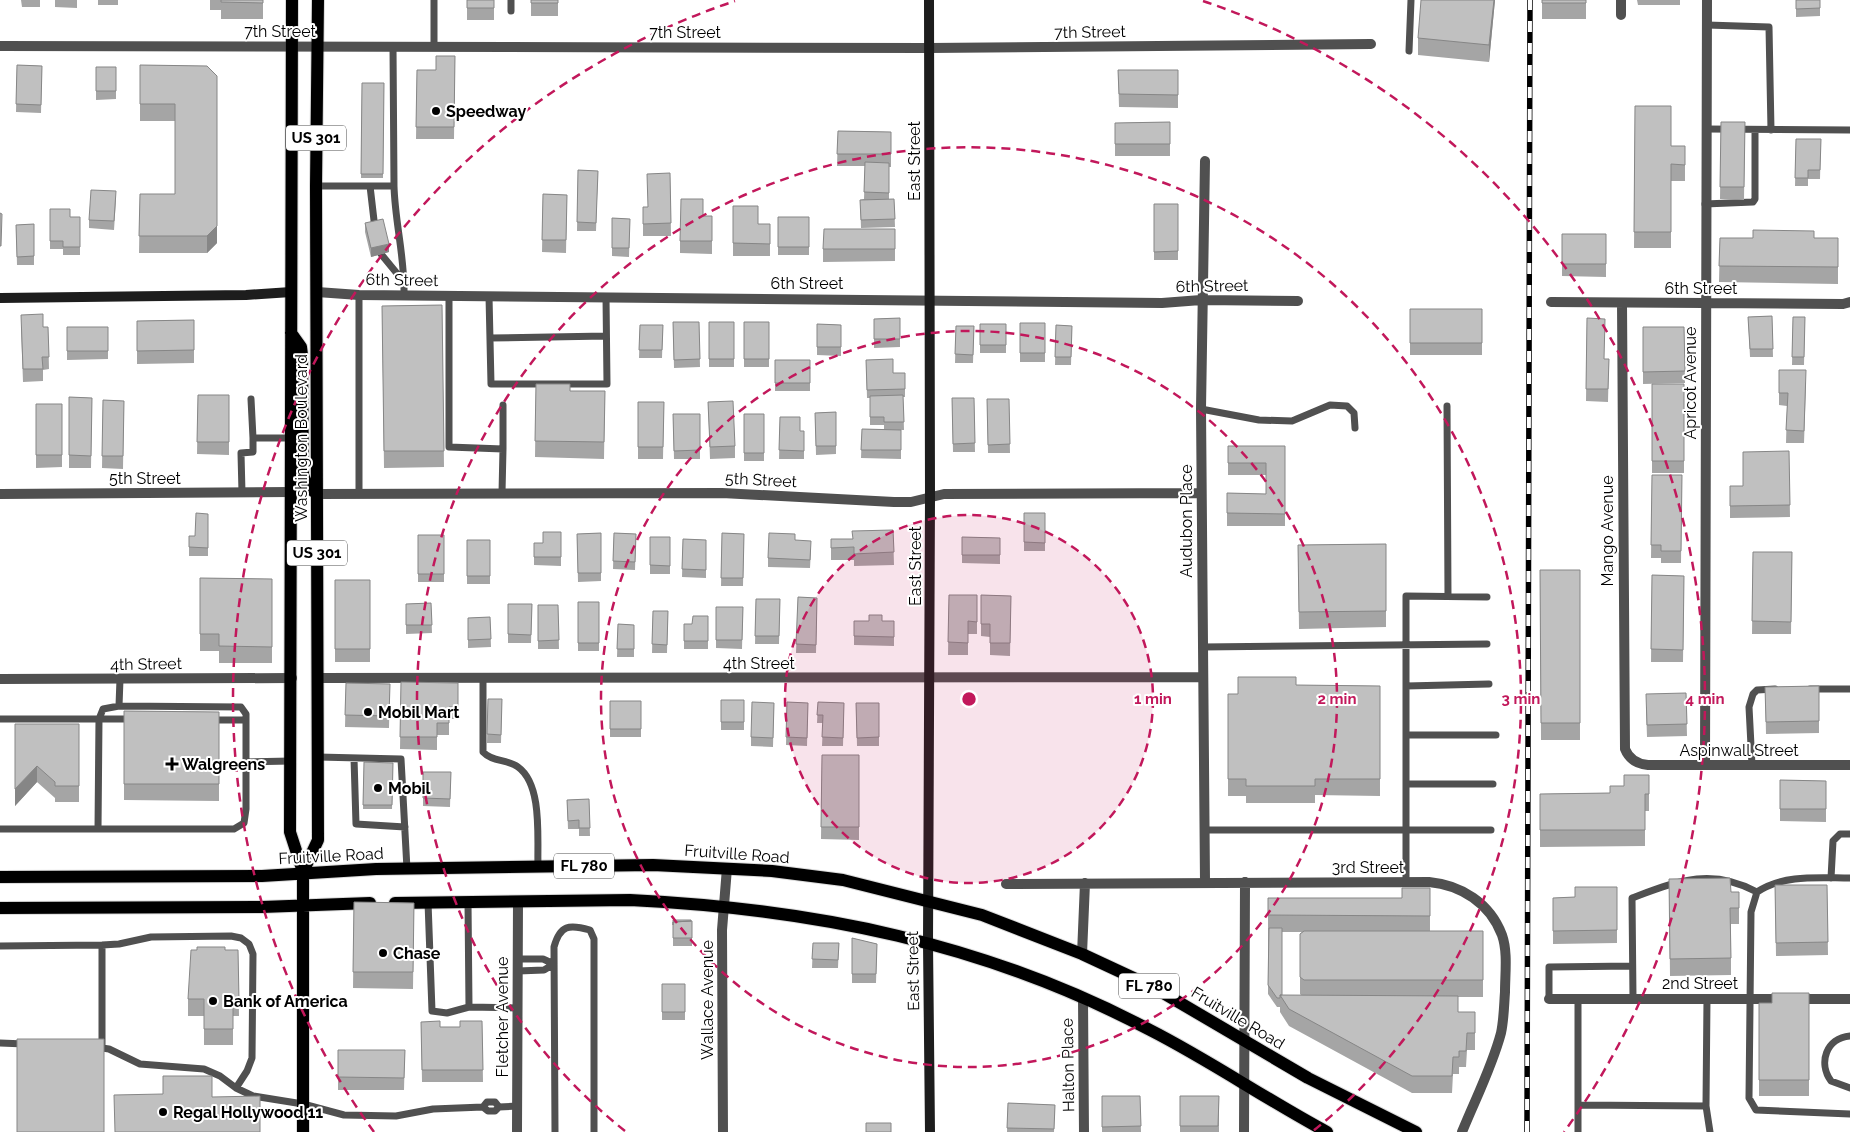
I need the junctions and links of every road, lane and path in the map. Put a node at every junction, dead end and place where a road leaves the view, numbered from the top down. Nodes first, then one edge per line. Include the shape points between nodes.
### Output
1 (292, 0) edge
2 (318, 0) edge
3 (434, 0) edge
4 (511, 0) edge
5 (930, 0) edge
6 (1410, 0) edge
7 (1621, 0) edge
8 (1707, 0) edge
9 (511, 11) dead end
10 (1621, 15) dead end
11 (1707, 25) junction
12 (1370, 44) dead end
13 (0, 46) edge
14 (292, 46) junction
15 (318, 46) junction
16 (393, 46) junction
17 (434, 46) junction
18 (929, 48) junction
19 (1408, 51) dead end
20 (1706, 129) junction
21 (1755, 130) junction
22 (1771, 130) junction
23 (1850, 130) edge
24 (1205, 162) dead end
25 (316, 186) junction
26 (370, 186) junction
27 (394, 186) junction
28 (1705, 204) junction
29 (375, 229) edge
30 (381, 254) edge
31 (404, 282) junction
32 (291, 292) junction
33 (316, 292) junction
34 (359, 294) junction
35 (404, 295) junction
36 (449, 295) junction
37 (489, 296) junction
38 (606, 297) junction
39 (0, 298) edge
40 (929, 300) junction
41 (1201, 300) junction
42 (1298, 301) dead end
43 (1551, 302) dead end
44 (1850, 302) edge
45 (1622, 303) junction
46 (1705, 303) junction
47 (291, 333) junction
48 (606, 336) junction
49 (490, 338) junction
50 (251, 399) dead end
51 (503, 405) dead end
52 (1447, 406) dead end
53 (1201, 409) junction
54 (1355, 428) dead end
55 (253, 438) junction
56 (291, 438) junction
57 (502, 449) junction
58 (291, 492) junction
59 (242, 493) junction
60 (502, 493) junction
61 (1201, 493) junction
62 (0, 494) edge
63 (318, 494) junction
64 (359, 494) junction
65 (930, 497) junction
66 (1448, 596) junction
67 (1487, 597) dead end
68 (1406, 644) junction
69 (1487, 644) dead end
70 (1202, 647) junction
71 (1202, 677) junction
72 (292, 678) junction
73 (317, 678) junction
74 (483, 678) junction
75 (929, 678) junction
76 (0, 679) edge
77 (120, 679) junction
78 (1489, 684) dead end
79 (1406, 686) junction
80 (1788, 689) edge
81 (1806, 689) edge
82 (1850, 689) edge
83 (119, 706) junction
84 (0, 719) edge
85 (132, 719) edge
86 (99, 720) junction
87 (199, 720) edge
88 (246, 720) junction
89 (1406, 735) junction
90 (1496, 735) dead end
91 (318, 757) junction
92 (354, 758) junction
93 (1630, 758) joint
94 (291, 761) junction
95 (246, 762) junction
96 (1705, 765) junction
97 (1752, 765) junction
98 (1850, 765) edge
99 (1406, 784) junction
100 (1494, 784) dead end
101 (405, 826) junction
102 (0, 829) edge
103 (98, 829) junction
104 (1204, 830) junction
105 (1405, 830) junction
106 (1491, 830) dead end
107 (1850, 834) edge
108 (538, 867) junction
109 (727, 868) junction
110 (407, 869) junction
111 (303, 872) junction
112 (0, 878) edge
113 (1831, 878) junction
114 (1850, 878) edge
115 (1205, 881) junction
116 (1245, 882) junction
117 (1406, 882) junction
118 (1085, 883) junction
119 (1006, 884) dead end
120 (1757, 892) junction
121 (928, 901) junction
122 (428, 902) junction
123 (468, 902) junction
124 (518, 902) junction
125 (303, 905) junction
126 (724, 906) junction
127 (0, 908) edge
128 (928, 943) junction
129 (102, 945) junction
130 (0, 946) edge
131 (1082, 954) junction
132 (518, 959) junction
133 (554, 964) junction
134 (1632, 966) junction
135 (518, 970) junction
136 (1578, 998) junction
137 (1632, 998) junction
138 (1708, 998) junction
139 (1750, 998) junction
140 (1082, 999) junction
141 (1550, 999) joint
142 (1850, 999) edge
143 (469, 1007) junction
144 (517, 1008) junction
145 (1850, 1036) edge
146 (1244, 1041) junction
147 (0, 1043) edge
148 (37, 1044) edge
149 (83, 1045) edge
150 (102, 1047) junction
151 (1244, 1083) junction
152 (236, 1088) junction
153 (1850, 1088) edge
154 (303, 1104) junction
155 (1578, 1105) junction
156 (517, 1106) junction
157 (1706, 1106) junction
158 (1850, 1114) edge
159 (303, 1132) edge
160 (517, 1132) edge
161 (555, 1132) edge
162 (594, 1132) edge
163 (723, 1132) edge
164 (930, 1132) edge
165 (1084, 1132) edge
166 (1244, 1132) edge
167 (1327, 1132) edge
168 (1416, 1132) edge
169 (1462, 1132) edge
170 (1578, 1132) edge
171 (1710, 1132) edge

1 - 14 main road, Washington Boulevard / US 301
2 - 15 main road, Washington Boulevard / US 301
3 - 17 lane
4 - 9 lane
5 - 18 street, East Street
6 - 19 lane
7 - 10 street
8 - 11 street, Apricot Avenue
11 - 20 street, Apricot Avenue
11 - 22 lane via 1769,27
12 - 18 street, 7th Street
13 - 14 street, 7th Street
14 - 15 street, 7th Street
14 - 32 main road, Washington Boulevard / US 301
15 - 16 street, 7th Street
15 - 25 main road, Washington Boulevard / US 301
16 - 17 street, 7th Street
16 - 27 lane
17 - 18 street, 7th Street
18 - 40 street, East Street
20 - 21 lane
20 - 28 street, Apricot Avenue
21 - 22 lane
21 - 28 lane via 1753,202
22 - 23 lane
24 - 41 street, Audubon Place
25 - 26 lane
25 - 33 main road, Washington Boulevard / US 301
26 - 27 lane
26 - 29 lane
27 - 31 lane
28 - 46 street, Apricot Avenue
30 - 31 lane
31 - 35 lane
32 - 39 street
32 - 47 main road, Washington Boulevard / US 301
33 - 34 street, 6th Street
33 - 63 main road, Washington Boulevard / US 301
34 - 35 street, 6th Street
34 - 64 lane
35 - 36 street, 6th Street
36 - 37 street, 6th Street
36 - 57 lane via 449,447
37 - 38 street, 6th Street
37 - 49 lane
38 - 40 street, 6th Street
38 - 48 lane
40 - 41 street, 6th Street via 1162,303
40 - 65 street, East Street
41 - 42 street, 6th Street
41 - 53 street, Audubon Place
43 - 45 street, 6th Street
44 - 46 street, 6th Street
45 - 46 street, 6th Street
45 - 93 street, Mango Avenue via 1625,749
46 - 96 street, Apricot Avenue
47 - 56 main road, Washington Boulevard / US 301
47 - 63 main road via 301,347 302,355 303,475 308,487
48 - 49 lane
48 - 49 lane via 606,384 491,384
50 - 55 lane
51 - 57 lane
52 - 66 lane
53 - 54 lane via 1259,420 1292,421 1330,405 1347,406 1354,413
53 - 61 street, Audubon Place
55 - 56 lane
55 - 59 lane via 254,452 240,453
56 - 58 main road, Washington Boulevard / US 301
57 - 60 lane
58 - 59 street, 5th Street
58 - 72 main road, Washington Boulevard / US 301
59 - 62 street, 5th Street
60 - 64 street, 5th Street
60 - 65 street, 5th Street via 722,493 894,502
61 - 65 street, 5th Street via 944,494
61 - 70 street, Audubon Place
63 - 64 street, 5th Street
63 - 73 main road, Washington Boulevard / US 301
65 - 75 street, East Street
66 - 67 lane
66 - 68 lane via 1406,596
68 - 69 lane
68 - 70 lane
68 - 79 lane
70 - 71 street, Audubon Place
71 - 75 street, 4th Street
71 - 104 street, Audubon Place
72 - 77 street, 4th Street
72 - 94 main road, Washington Boulevard / US 301
73 - 74 street, 4th Street
73 - 91 main road, Washington Boulevard / US 301
74 - 75 street, 4th Street
74 - 108 lane via 483,752 489,758 518,767 528,777 534,792
75 - 121 street, East Street
76 - 77 street, 4th Street
77 - 83 lane
78 - 79 lane
79 - 89 lane
80 - 97 lane via 1760,689 1753,694 1749,708
81 - 82 lane
83 - 86 lane via 103,709
83 - 88 lane via 237,706 245,712
84 - 86 lane
85 - 86 lane
86 - 103 lane
87 - 88 lane
88 - 95 lane
89 - 90 lane
89 - 99 lane
91 - 92 lane
91 - 111 main road, Washington Boulevard / US 301 via 318,840
92 - 101 lane via 401,759
92 - 101 lane via 356,824
93 - 96 street, Aspinwall Street via 1648,765
94 - 95 lane
94 - 111 main road, Washington Boulevard / US 301 via 290,832
95 - 103 lane via 246,809 241,827
96 - 97 street, Aspinwall Street
97 - 98 street, Aspinwall Street
99 - 100 lane
99 - 105 lane
101 - 110 lane
102 - 103 lane
104 - 105 lane
104 - 115 street, Audubon Place
105 - 106 lane
105 - 117 lane
107 - 113 lane via 1840,834 1833,841
108 - 109 main road, Fruitville Road / FL 780 via 654,865
108 - 110 main road, Fruitville Road / FL 780
109 - 121 main road, Fruitville Road / FL 780 via 843,880
109 - 126 street, Wallace Avenue
110 - 111 main road, Fruitville Road / FL 780
111 - 112 main road, Fruitville Road via 262,876
111 - 125 main road, Washington Boulevard / US 301
113 - 114 lane
113 - 120 lane via 1789,879 1772,883
115 - 116 street, 3rd Street
115 - 118 street, 3rd Street
116 - 117 street, 3rd Street
116 - 146 street
117 - 169 street, 3rd Street via 1443,883 1462,890 1487,910 1502,935 1505,963 1502,1026
118 - 119 street, 3rd Street
118 - 131 street
120 - 134 lane via 1738,882 1703,877 1679,880 1632,898
120 - 139 lane via 1751,912
121 - 128 street, East Street
121 - 131 main road, Fruitville Road / FL 780 via 982,915
122 - 123 main road, FL 780
122 - 125 main road, FL 780
122 - 143 lane via 431,1009 447,1013
123 - 124 main road, FL 780
123 - 143 lane
124 - 126 main road, FL 780 via 630,900
124 - 132 street, Fletcher Avenue
125 - 127 main road
125 - 154 main road, Washington Boulevard / US 301
126 - 128 main road, FL 780 via 838,922
126 - 163 street, Wallace Avenue
128 - 140 main road, FL 780 via 978,956
128 - 164 street, East Street
129 - 130 lane
129 - 150 lane
129 - 152 lane via 151,937 198,936 236,936 249,944 253,954 252,1058
131 - 146 main road, Fruitville Road / FL 780 via 1153,987
132 - 133 lane via 543,959
132 - 135 street, Fletcher Avenue
133 - 135 lane via 544,970
133 - 161 lane
133 - 162 lane via 558,935 568,926 590,930 594,939
134 - 137 lane
134 - 141 lane via 1549,967
135 - 144 street, Fletcher Avenue
136 - 137 street, 2nd Street
136 - 141 street, 2nd Street
136 - 155 lane
137 - 138 street, 2nd Street
138 - 139 street, 2nd Street
138 - 157 lane
139 - 142 street, 2nd Street
139 - 158 lane via 1749,1098 1756,1110
140 - 151 main road, FL 780 via 1149,1029
140 - 165 street, Halton Place
143 - 144 lane
144 - 156 street, Fletcher Avenue
145 - 153 lane via 1829,1045 1825,1070 1831,1081
146 - 151 street
146 - 168 main road, Fruitville Road / FL 780 via 1354,1103
147 - 148 lane
149 - 150 lane
150 - 152 lane via 140,1064 204,1070 220,1076
151 - 166 street
151 - 167 main road, FL 780
152 - 154 lane via 258,1097
154 - 156 lane via 344,1115 396,1116 433,1109 483,1107 487,1102 495,1102 499,1107
154 - 159 main road, Washington Boulevard / US 301
155 - 157 lane
155 - 170 lane
156 - 160 street, Fletcher Avenue
157 - 171 lane

